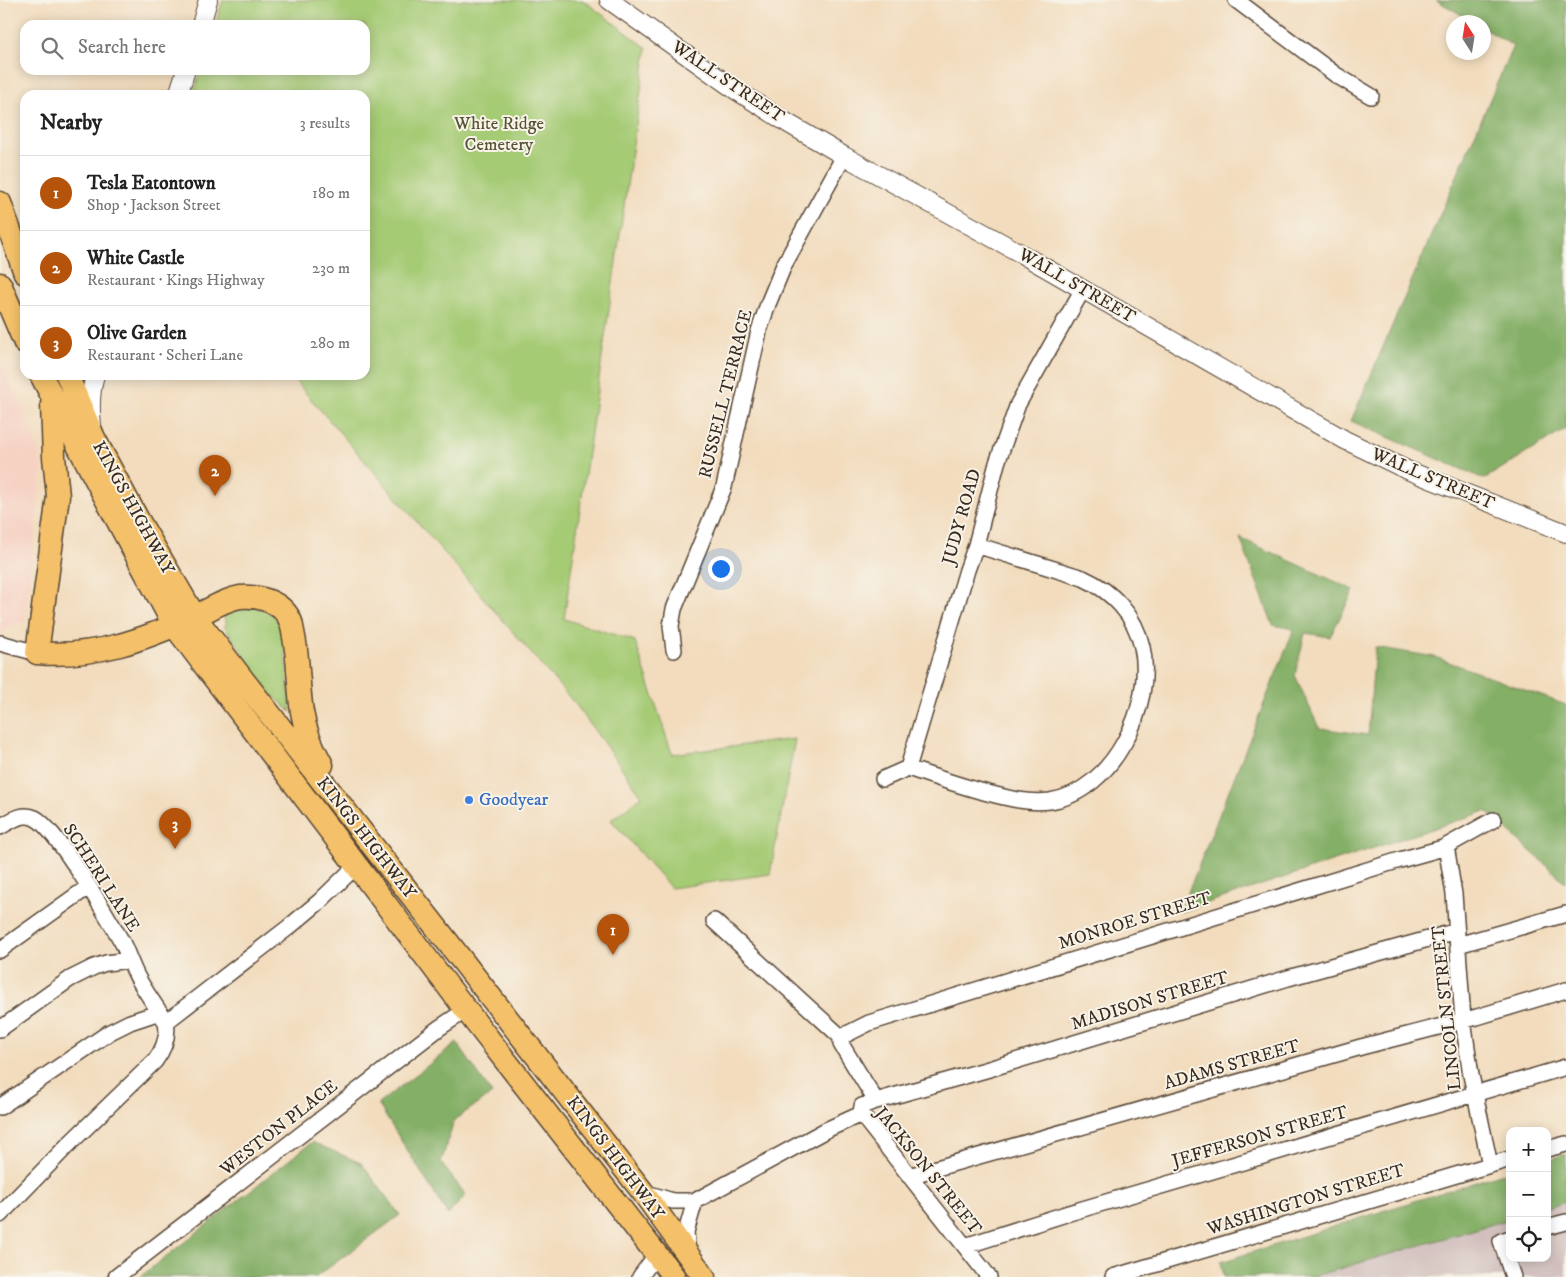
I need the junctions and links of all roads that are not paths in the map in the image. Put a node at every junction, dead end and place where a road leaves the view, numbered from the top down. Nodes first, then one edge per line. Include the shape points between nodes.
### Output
1 (208, 0) edge
2 (609, 0) edge
3 (1236, 0) edge
4 (202, 20) edge
5 (184, 75) edge
6 (180, 90) edge
7 (1371, 96) dead end
8 (844, 156) junction
9 (0, 203) edge
10 (20, 259) edge
11 (0, 284) edge
12 (1083, 289) junction
13 (20, 331) edge
14 (43, 380) edge
15 (69, 380) edge
16 (93, 380) edge
17 (52, 398) junction
18 (94, 438) junction
19 (1566, 533) edge
20 (976, 545) junction
21 (195, 617) junction
22 (174, 625) junction
23 (0, 643) edge
24 (674, 650) dead end
25 (37, 653) junction
26 (908, 768) junction
27 (882, 780) dead end
28 (351, 818) junction
29 (1493, 820) dead end
30 (0, 827) edge
31 (1443, 848) junction
32 (356, 866) junction
33 (88, 888) junction
34 (1566, 914) edge
35 (714, 921) dead end
36 (1458, 938) junction
37 (0, 950) edge
38 (129, 960) junction
39 (1566, 990) edge
40 (466, 1010) junction
41 (163, 1017) junction
42 (1464, 1020) junction
43 (0, 1029) edge
44 (841, 1037) junction
45 (1566, 1067) edge
46 (1474, 1093) junction
47 (876, 1101) junction
48 (0, 1107) edge
49 (861, 1114) junction
50 (1566, 1144) edge
51 (1551, 1148) edge
52 (1506, 1160) edge
53 (1490, 1165) junction
54 (909, 1176) junction
55 (642, 1192) junction
56 (694, 1201) junction
57 (0, 1214) edge
58 (1566, 1222) edge
59 (1551, 1226) edge
60 (1506, 1239) edge
61 (965, 1246) junction
62 (656, 1254) junction
63 (688, 1255) junction
64 (1506, 1256) edge
65 (1508, 1262) edge
66 (116, 1277) edge
67 (640, 1277) edge
68 (674, 1277) edge
69 (704, 1277) edge
70 (989, 1277) edge
71 (1113, 1277) edge
72 (1513, 1277) edge

1 - 4 street
2 - 8 street, WALL STREET via 734,89
3 - 7 street via 1336,75
5 - 6 street
8 - 12 street, WALL STREET
8 - 24 street, RUSSELL TERRACE via 784,265 768,304 724,487 674,609 671,626
9 - 10 main road
11 - 13 main road
12 - 19 street, WALL STREET via 1345,440 1407,470
12 - 20 street, JUDY ROAD via 1018,404 997,462
14 - 17 main road, KINGS HIGHWAY
15 - 18 main road, KINGS HIGHWAY
16 - 18 street via 90,406
17 - 22 main road, KINGS HIGHWAY
17 - 25 main road via 58,496
18 - 21 main road, KINGS HIGHWAY
20 - 26 street, JUDY ROAD
20 - 26 street via 1083,578 1097,584 1115,599 1130,617 1142,646 1145,664 1140,703 1130,731 1105,770 1081,790 1061,798 1030,802 1015,800
21 - 22 main road
21 - 28 main road, KINGS HIGHWAY
21 - 28 main road via 239,597 263,598 284,611 291,622 296,646 302,714 311,745
22 - 25 main road via 97,651
22 - 32 main road, KINGS HIGHWAY
23 - 25 street
26 - 27 street
28 - 55 main road, KINGS HIGHWAY
29 - 31 street, MONROE STREET
30 - 33 street, SCHERI LANE via 21,816 37,819 65,852
31 - 36 street, LINCOLN STREET via 1447,852
31 - 44 street, MONROE STREET via 869,1023
32 - 40 main road, KINGS HIGHWAY
32 - 41 street via 289,927
33 - 37 street
33 - 38 street, SCHERI LANE via 123,944
34 - 36 street, MADISON STREET
35 - 44 street, JACKSON STREET
36 - 42 street, LINCOLN STREET
36 - 47 street, MADISON STREET via 1288,978
38 - 41 street, SCHERI LANE
38 - 43 street via 106,963 86,971
39 - 42 street, ADAMS STREET
40 - 62 main road, KINGS HIGHWAY
40 - 66 street, WESTON PLACE
41 - 48 street via 130,1022 110,1032
41 - 57 street via 167,1040 161,1054
42 - 46 street, LINCOLN STREET
42 - 54 street, ADAMS STREET
44 - 47 street, JACKSON STREET via 841,1044
45 - 46 street, JEFFERSON STREET
46 - 53 street, LINCOLN STREET
46 - 61 street, JEFFERSON STREET
47 - 49 street, MADISON STREET via 862,1106
49 - 54 street, JACKSON STREET
49 - 56 street, JACKSON STREET
50 - 51 street
52 - 53 street, WASHINGTON STREET
53 - 71 street, WASHINGTON STREET
54 - 61 street, JACKSON STREET
55 - 56 street via 673,1201
55 - 63 main road, KINGS HIGHWAY
56 - 63 street via 686,1232
58 - 59 street
60 - 64 street via 1501,1241
61 - 70 street, JACKSON STREET
62 - 67 street
62 - 68 main road, KINGS HIGHWAY
63 - 69 main road, KINGS HIGHWAY
65 - 72 street

